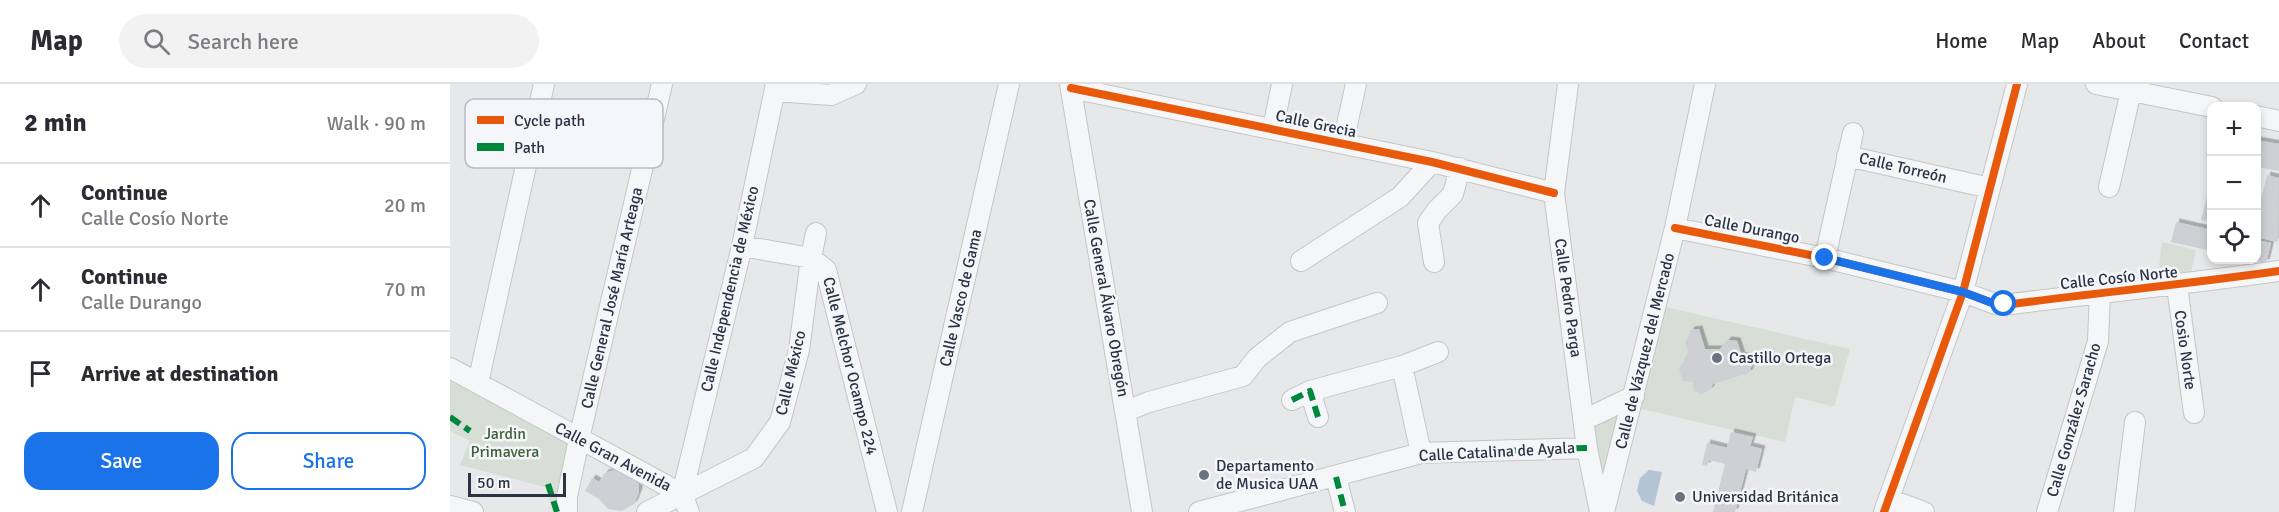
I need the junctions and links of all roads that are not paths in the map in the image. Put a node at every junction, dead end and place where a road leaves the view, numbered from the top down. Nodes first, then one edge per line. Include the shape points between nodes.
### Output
1 (544, 84) edge
2 (662, 84) edge
3 (856, 84) edge
4 (1009, 84) edge
5 (1282, 84) edge
6 (1356, 84) edge
7 (1568, 84) edge
8 (1705, 84) edge
9 (2018, 84) edge
10 (2098, 84) edge
11 (1070, 86) edge
12 (775, 88) edge
13 (2131, 91) junction
14 (541, 99) edge
15 (658, 99) edge
16 (2207, 106) edge
17 (2261, 117) edge
18 (2279, 121) edge
19 (1273, 128) junction
20 (1853, 133) dead end
21 (1343, 143) junction
22 (1847, 156) junction
23 (1432, 162) junction
24 (525, 168) edge
25 (642, 168) edge
26 (1460, 168) junction
27 (2109, 187) dead end
28 (1990, 188) junction
29 (1554, 193) junction
30 (1675, 228) junction
31 (816, 233) dead end
32 (742, 246) junction
33 (811, 258) junction
34 (1825, 258) junction
35 (1301, 261) dead end
36 (1434, 262) dead end
37 (2279, 271) edge
38 (2177, 286) junction
39 (1963, 292) junction
40 (2100, 292) junction
41 (1377, 303) dead end
42 (1438, 352) dead end
43 (1402, 366) junction
44 (450, 368) edge
45 (478, 383) junction
46 (1310, 391) junction
47 (1634, 396) junction
48 (1292, 400) dead end
49 (1126, 411) junction
50 (2194, 413) dead end
51 (1318, 417) dead end
52 (1584, 420) junction
53 (2135, 422) dead end
54 (579, 439) junction
55 (1587, 448) junction
56 (1421, 453) junction
57 (1336, 477) junction
58 (685, 503) edge
59 (1886, 505) edge
60 (567, 512) edge
61 (647, 512) edge
62 (887, 512) edge
63 (912, 512) edge
64 (1143, 512) edge
65 (1199, 512) edge
66 (1345, 512) edge
67 (1602, 512) edge
68 (1924, 512) edge
69 (2047, 512) edge
70 (2124, 512) edge

1 - 14 street
2 - 15 street, Calle General José María Arteaga
3 - 12 street via 831,95
4 - 63 street, Calle Vasco de Gama
5 - 19 street
6 - 21 street
7 - 29 street, Calle Pedro Parga
8 - 30 street, Calle de Vázquez del Mercado
9 - 28 street
10 - 13 street
11 - 19 street, Calle Grecia
11 - 49 street, Calle General Álvaro Obregón
12 - 32 street, Calle Independencia de México
13 - 16 street
13 - 27 street
17 - 18 street
19 - 21 street, Calle Grecia
20 - 22 street
21 - 23 street, Calle Grecia
22 - 28 street, Calle Torreón
22 - 34 street, Calle Torreón
23 - 26 street, Calle Grecia
23 - 35 street via 1400,197
24 - 45 street
25 - 54 street, Calle General José María Arteaga
26 - 29 street, Calle Grecia
26 - 36 street via 1452,194 1428,223
28 - 39 street
29 - 52 street, Calle Pedro Parga
30 - 34 street, Calle Durango
30 - 47 street, Calle de Vázquez del Mercado
31 - 33 street, Calle México
32 - 33 street, Calle Melchor Ocampo 224
32 - 58 street, Calle Independencia de México
33 - 58 street, Calle México via 799,350 780,423 754,458
33 - 62 street, Calle Melchor Ocampo 224 via 826,270
34 - 39 street, Calle Durango
37 - 38 street, Calle Cosío Norte
38 - 40 street, Calle Cosío Norte
38 - 50 street, Cosio Norte
39 - 40 street, Calle Cosío Norte via 1995,304
39 - 59 street
40 - 69 street, Calle González Saracho via 2098,341
41 - 49 street via 1290,332 1257,358 1243,375
42 - 43 street
43 - 46 street
43 - 56 street
44 - 45 street, Calle Gran Avenida
45 - 54 street, Calle Gran Avenida
46 - 48 street
46 - 51 street
47 - 52 street
47 - 67 street, Calle de Vázquez del Mercado
49 - 64 street, Calle General Álvaro Obregón
52 - 55 street, Calle Pedro Parga
53 - 70 street
54 - 58 street, Calle Gran Avenida
54 - 60 street, Calle General José María Arteaga
55 - 56 street, Calle Catalina de Ayala
55 - 67 street, Calle Pedro Parga
56 - 57 street, Calle Catalina de Ayala
57 - 65 street, Calle Catalina de Ayala
57 - 66 street
58 - 61 street, Calle México
59 - 68 street

